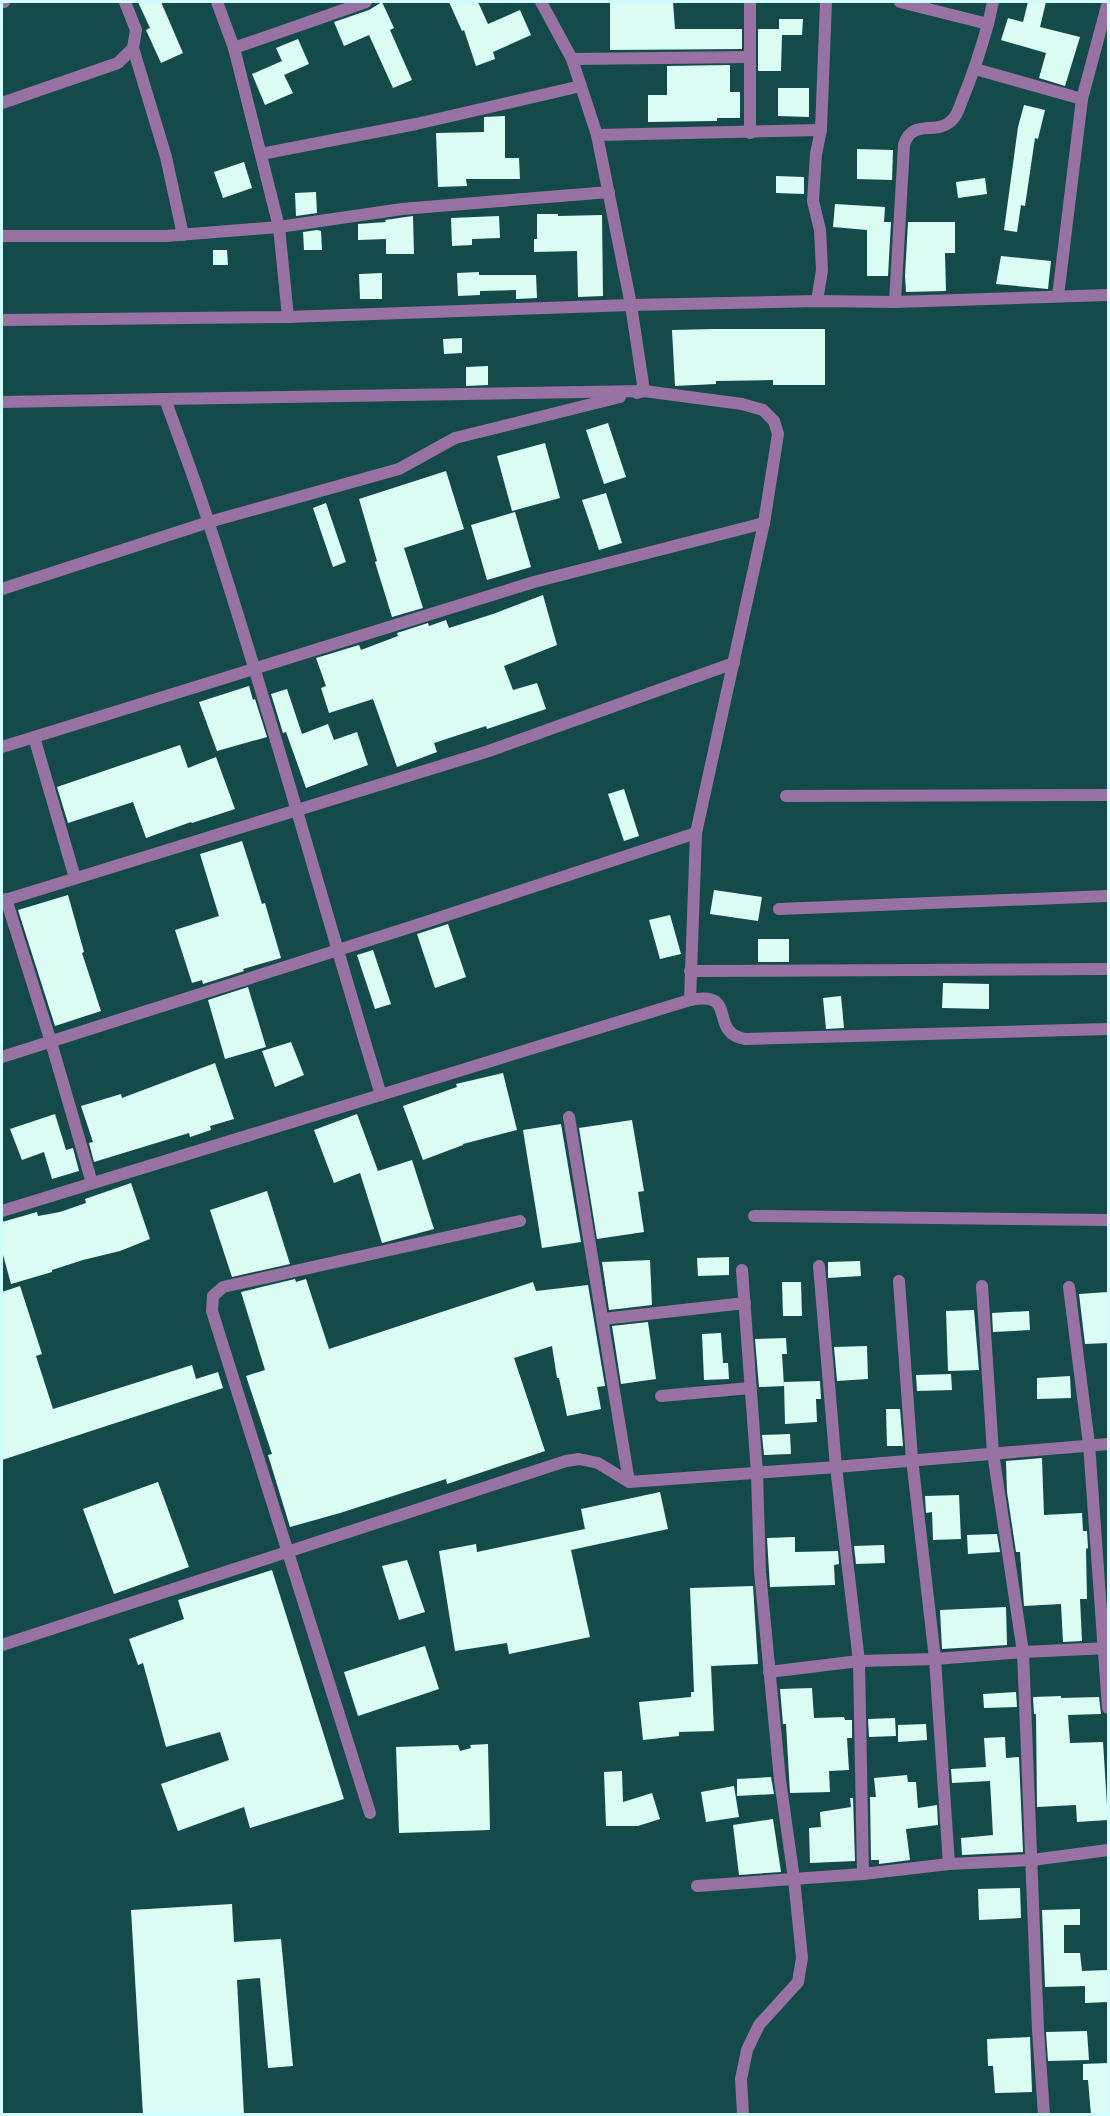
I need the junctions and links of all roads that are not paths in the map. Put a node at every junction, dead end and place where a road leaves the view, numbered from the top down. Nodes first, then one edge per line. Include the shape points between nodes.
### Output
1 (125, 2) edge
2 (217, 2) edge
3 (366, 2) edge
4 (541, 2) edge
5 (750, 2) edge
6 (826, 2) edge
7 (900, 2) edge
8 (993, 2) edge
9 (1108, 2) edge
10 (988, 24) junction
11 (132, 48) junction
12 (234, 48) junction
13 (750, 57) junction
14 (573, 59) junction
15 (975, 69) junction
16 (580, 86) junction
17 (1082, 99) junction
18 (2, 104) edge
19 (821, 130) junction
20 (750, 133) junction
21 (597, 135) junction
22 (261, 154) junction
23 (609, 192) junction
24 (279, 227) junction
25 (183, 235) junction
26 (2, 236) edge
27 (1108, 295) edge
28 (1058, 296) junction
29 (817, 301) junction
30 (895, 302) junction
31 (631, 305) junction
32 (288, 317) junction
33 (2, 320) edge
34 (644, 391) junction
35 (165, 399) junction
36 (2, 402) edge
37 (209, 522) junction
38 (764, 523) junction
39 (2, 589) edge
40 (734, 663) junction
41 (254, 668) junction
42 (34, 737) junction
43 (2, 747) edge
44 (1108, 795) edge
45 (786, 796) dead end
46 (296, 808) junction
47 (696, 833) junction
48 (75, 878) junction
49 (1108, 896) edge
50 (4, 900) edge
51 (779, 909) dead end
52 (336, 950) junction
53 (1108, 969) edge
54 (690, 971) junction
55 (690, 1000) junction
56 (1108, 1029) edge
57 (51, 1042) junction
58 (2, 1057) edge
59 (381, 1095) junction
60 (569, 1117) dead end
61 (92, 1184) junction
62 (2, 1210) edge
63 (754, 1216) dead end
64 (1108, 1220) edge
65 (520, 1221) dead end
66 (819, 1266) dead end
67 (742, 1270) dead end
68 (899, 1281) dead end
69 (981, 1286) dead end
70 (1069, 1287) dead end
71 (745, 1303) junction
72 (603, 1319) junction
73 (750, 1388) junction
74 (661, 1396) dead end
75 (1089, 1444) junction
76 (1108, 1444) edge
77 (993, 1453) junction
78 (912, 1459) junction
79 (836, 1467) junction
80 (757, 1473) junction
81 (629, 1482) junction
82 (289, 1552) junction
83 (2, 1645) edge
84 (1106, 1648) edge
85 (1023, 1652) junction
86 (935, 1659) junction
87 (859, 1661) junction
88 (769, 1672) junction
89 (1108, 1708) edge
90 (370, 1813) dead end
91 (1108, 1850) edge
92 (1032, 1860) junction
93 (949, 1864) junction
94 (863, 1874) junction
95 (794, 1879) junction
96 (697, 1886) dead end
97 (743, 2115) edge
98 (1044, 2115) edge

1 - 11 street via 136,30
2 - 12 street
3 - 12 street
4 - 14 street
5 - 13 street
6 - 19 street
7 - 10 street
8 - 10 street
9 - 17 street
10 - 15 street
11 - 18 street via 118,63
11 - 25 street via 166,157
12 - 22 street
13 - 14 street
13 - 20 street
14 - 16 street
15 - 17 street
15 - 30 street via 949,123 914,130 907,136
16 - 21 street
16 - 22 street
17 - 28 street
19 - 20 street
19 - 29 street via 813,201 820,230 822,270
20 - 21 street
21 - 23 street
22 - 24 street
23 - 24 street via 402,209
23 - 31 street
24 - 25 street
24 - 32 street
25 - 26 street
27 - 28 street
28 - 30 street
29 - 30 street
29 - 31 street
31 - 32 street
31 - 34 street
32 - 33 street
34 - 35 street
34 - 37 street via 455,438 399,468
34 - 38 street via 742,404 763,410 774,421 778,434
35 - 36 street
35 - 37 street
37 - 39 street
37 - 41 street
38 - 40 street
38 - 41 street via 534,582
40 - 46 street via 489,751
40 - 47 street
41 - 42 street
41 - 46 street
42 - 43 street
42 - 48 street
44 - 45 street
46 - 48 street
46 - 52 street
47 - 52 street
47 - 54 street
48 - 50 street
49 - 51 street
50 - 57 street
52 - 57 street
52 - 59 street
53 - 54 street
54 - 55 street
55 - 56 street via 712,999 719,1005 727,1030 733,1037 745,1039
55 - 59 street
57 - 58 street
57 - 61 street
59 - 61 street
60 - 72 street
61 - 62 street
63 - 64 street
65 - 82 street via 223,1287 213,1296 212,1311
66 - 79 street
67 - 71 street
68 - 78 street
69 - 77 street
70 - 75 street
71 - 72 street
71 - 73 street
72 - 81 street
73 - 74 street
73 - 80 street
75 - 76 street
75 - 77 street
75 - 84 street
77 - 78 street
77 - 85 street
78 - 79 street
78 - 86 street
79 - 80 street
79 - 87 street
80 - 81 street
80 - 88 street
81 - 82 street via 598,1463 566,1461
82 - 83 street
82 - 90 street
84 - 85 street
84 - 89 street
85 - 86 street
85 - 92 street
86 - 87 street
86 - 93 street
87 - 88 street
87 - 94 street
88 - 95 street
91 - 92 street
92 - 93 street
92 - 98 street
93 - 94 street
94 - 95 street
95 - 96 street
95 - 97 street via 802,1958 798,1982 759,2025 747,2050 741,2079

